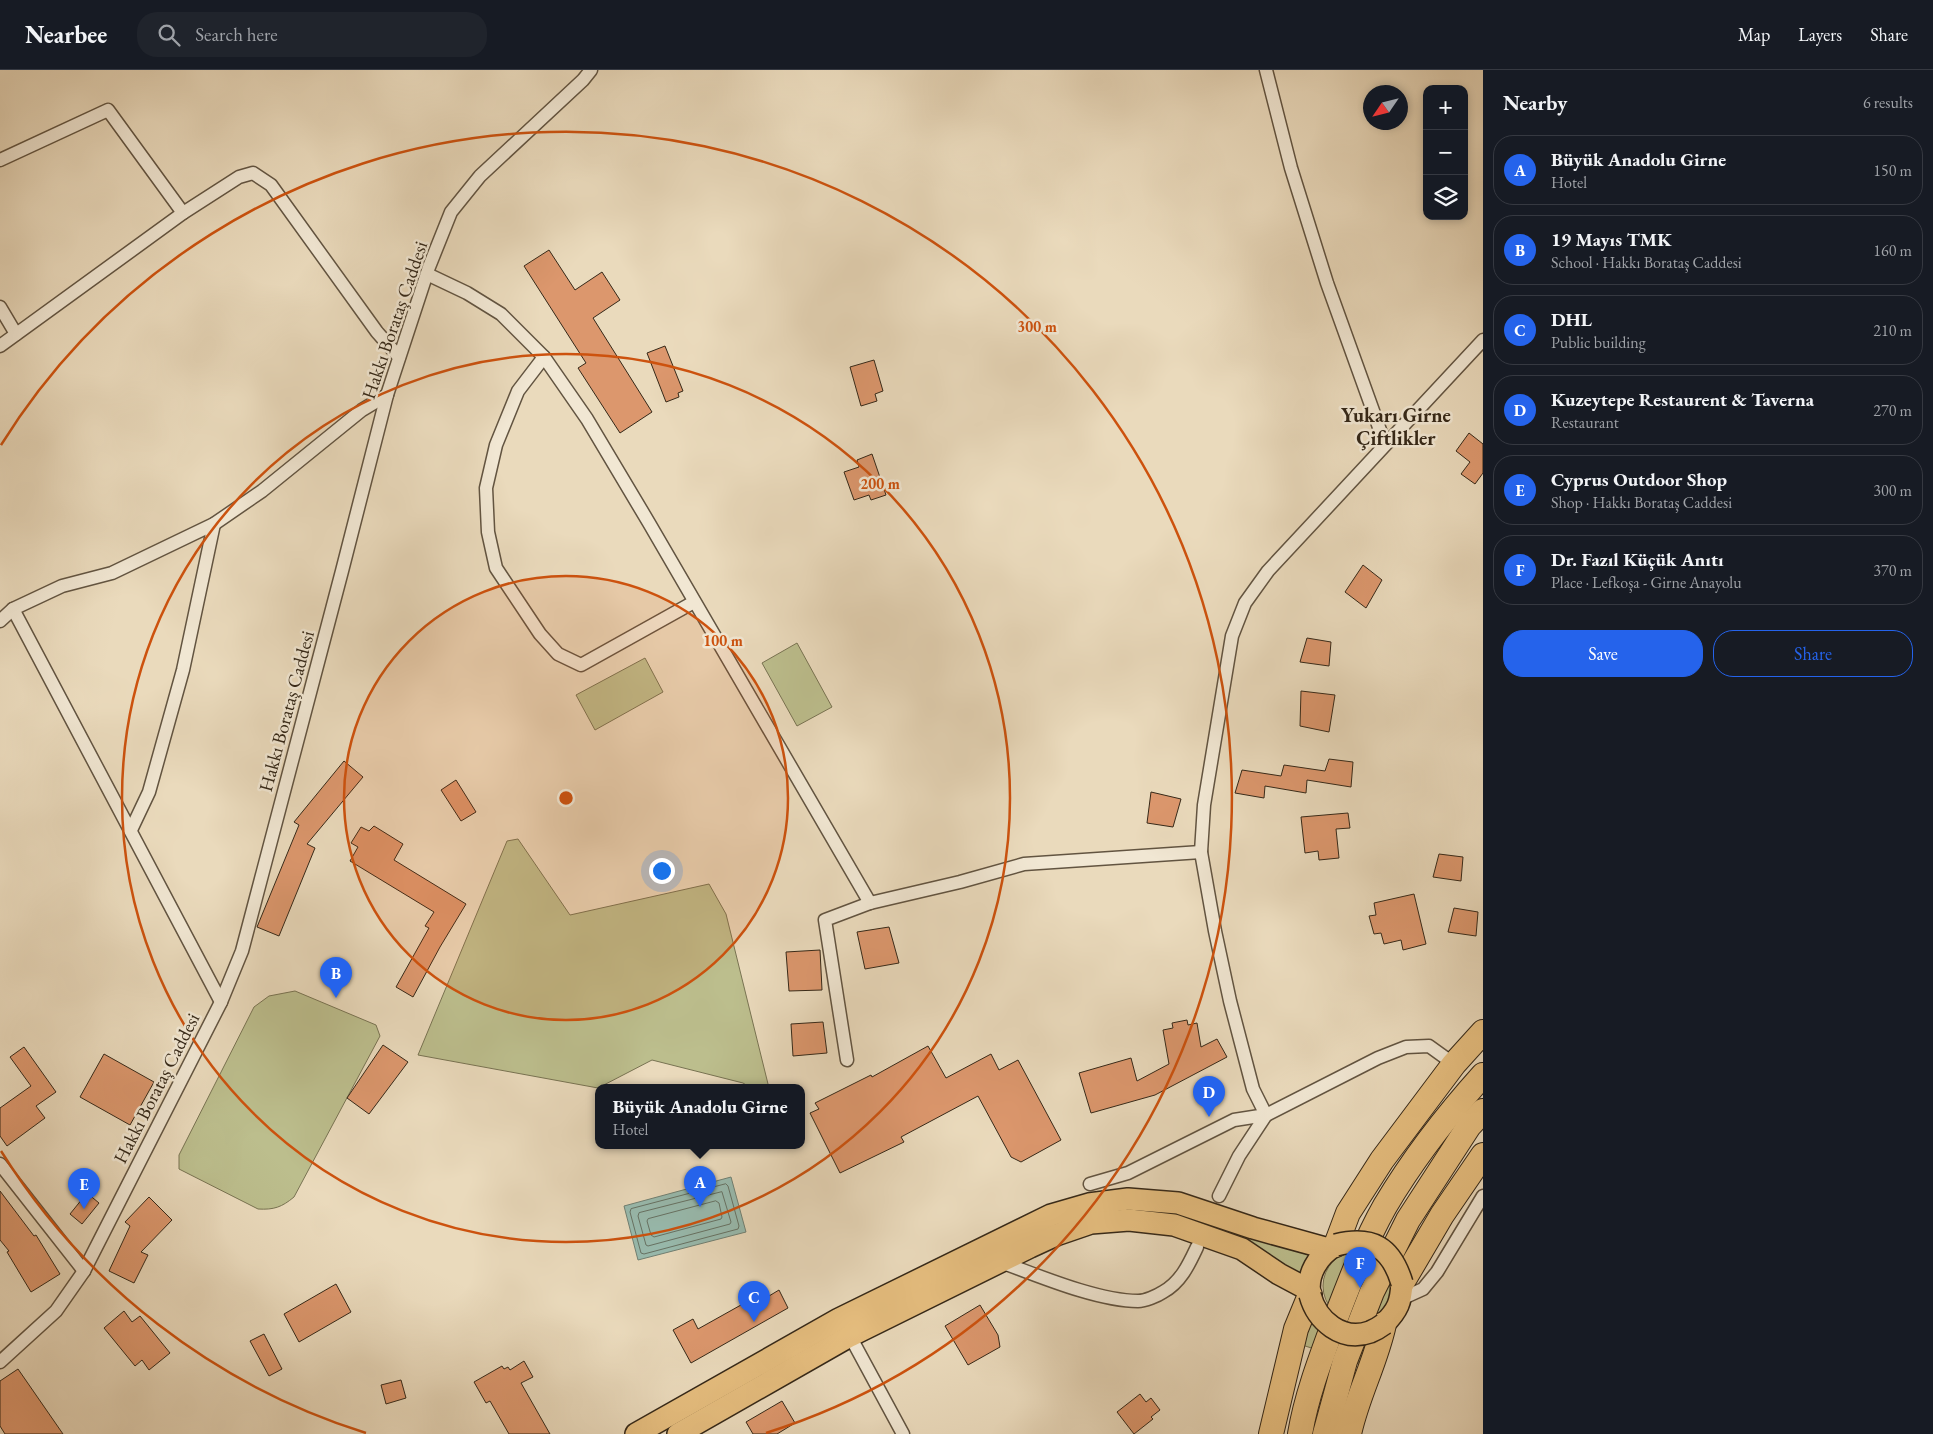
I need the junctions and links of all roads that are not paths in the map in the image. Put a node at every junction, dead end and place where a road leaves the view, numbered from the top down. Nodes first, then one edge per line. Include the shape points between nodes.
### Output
1 (591, 70) edge
2 (1266, 70) edge
3 (0, 160) edge
4 (183, 213) junction
5 (427, 274) junction
6 (0, 307) edge
7 (16, 334) junction
8 (1482, 343) edge
9 (0, 346) edge
10 (399, 357) junction
11 (544, 358) junction
12 (387, 395) junction
13 (1386, 444) junction
14 (214, 524) junction
15 (694, 602) junction
16 (13, 609) junction
17 (0, 621) edge
18 (130, 830) junction
19 (1201, 852) junction
20 (870, 903) junction
21 (221, 1002) junction
22 (1483, 1032) edge
23 (847, 1060) dead end
24 (1454, 1064) junction
25 (1483, 1075) edge
26 (1483, 1111) edge
27 (1266, 1115) junction
28 (1483, 1155) edge
29 (0, 1164) edge
30 (1090, 1184) dead end
31 (1219, 1196) dead end
32 (1483, 1196) edge
33 (1197, 1247) dead end
34 (1333, 1247) junction
35 (1001, 1262) junction
36 (84, 1270) junction
37 (1401, 1291) junction
38 (1309, 1293) junction
39 (1384, 1324) junction
40 (850, 1336) junction
41 (0, 1362) edge
42 (636, 1434) edge
43 (678, 1434) edge
44 (903, 1434) edge
45 (1272, 1434) edge
46 (1300, 1434) edge
47 (1325, 1434) edge
48 (1350, 1434) edge

1 - 5 street, Hakkı Borataş Caddesi via 480,176 452,212
2 - 13 street via 1291,168 1324,275
3 - 4 street via 108,110
4 - 7 street
4 - 10 street via 239,177 253,173 271,185 377,332
5 - 10 street, Hakkı Borataş Caddesi
5 - 11 street via 501,314
6 - 7 street
7 - 9 street
8 - 13 street
10 - 12 street, Hakkı Borataş Caddesi
11 - 15 street via 586,419
11 - 15 street via 518,391 496,445 486,488 488,532 496,568 540,634 558,654 581,665
12 - 14 street via 362,410 262,491
12 - 21 street, Hakkı Borataş Caddesi via 242,951
13 - 19 street via 1268,571 1245,603 1232,636 1204,805
14 - 16 street via 112,572 62,586
14 - 18 street via 183,670 149,792
15 - 20 street
16 - 17 street
16 - 18 street
18 - 21 street
19 - 20 street via 1024,864
19 - 27 street via 1230,1001 1253,1089
20 - 23 street via 826,920
21 - 36 street, Hakkı Borataş Caddesi
22 - 24 highway
24 - 27 street via 1429,1046 1406,1047
24 - 34 highway via 1382,1160 1348,1212
25 - 46 highway via 1446,1116 1385,1207 1350,1280 1322,1356
26 - 47 highway via 1469,1126 1408,1220 1372,1292 1345,1360
27 - 30 street via 1234,1120 1128,1173
27 - 31 street via 1239,1156
28 - 37 highway via 1442,1215
29 - 36 street
32 - 37 street via 1437,1272 1423,1289
33 - 35 street via 1184,1274 1164,1292 1140,1301 1081,1290
34 - 37 main road, bridge via 1353,1241 1370,1243 1386,1252 1397,1266
34 - 38 main road via 1318,1260 1310,1274
34 - 42 main road via 1252,1228 1178,1203 1128,1199 1089,1204 1051,1215 839,1319
35 - 38 main road via 1056,1235 1090,1223 1129,1220 1174,1225 1210,1236 1242,1249
35 - 40 main road
36 - 41 street, Hakkı Borataş Caddesi via 56,1311
37 - 39 main road via 1395,1313
38 - 39 main road, bridge via 1313,1307 1323,1321 1336,1330 1353,1334 1370,1332
38 - 45 highway via 1296,1329
39 - 48 highway via 1379,1348 1352,1419
40 - 43 main road
40 - 44 street

